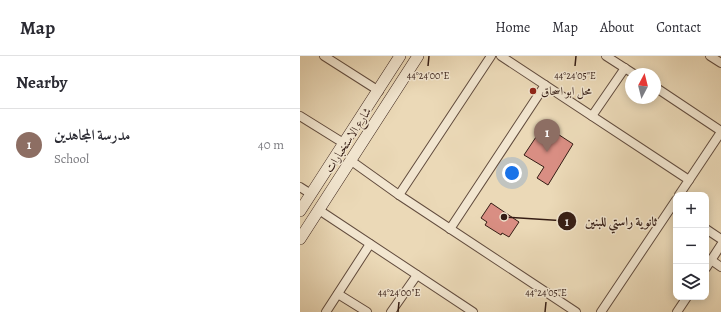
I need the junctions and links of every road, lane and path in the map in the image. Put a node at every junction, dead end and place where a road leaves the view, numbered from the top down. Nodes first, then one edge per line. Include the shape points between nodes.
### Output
1 (324, 56) edge
2 (400, 56) edge
3 (418, 56) edge
4 (491, 56) edge
5 (501, 56) edge
6 (606, 56) edge
7 (710, 56) edge
8 (721, 63) edge
9 (625, 68) joint
10 (545, 85) junction
11 (379, 91) junction
12 (661, 92) edge
13 (300, 116) edge
14 (592, 116) junction
15 (721, 131) edge
16 (345, 144) junction
17 (350, 160) junction
18 (689, 180) junction
19 (300, 187) edge
20 (681, 192) edge
21 (311, 194) junction
22 (399, 195) junction
23 (673, 207) edge
24 (319, 210) junction
25 (300, 211) edge
26 (300, 214) edge
27 (312, 222) junction
28 (450, 229) junction
29 (709, 231) edge
30 (300, 239) edge
31 (721, 239) edge
32 (370, 244) junction
33 (721, 244) edge
34 (711, 260) junction
35 (708, 264) edge
36 (721, 267) edge
37 (417, 274) junction
38 (338, 294) junction
39 (685, 300) edge
40 (326, 312) edge
41 (366, 312) edge
42 (391, 312) edge
43 (473, 312) edge
44 (576, 312) edge
45 (601, 312) edge
46 (677, 312) edge

1 - 11 street
2 - 11 main road, شارع الاستخبارات
3 - 17 main road, شارع الاستخبارات
4 - 22 street
5 - 10 street
6 - 9 street
7 - 8 street
9 - 14 street
10 - 14 street
10 - 28 street
11 - 16 main road, شارع الاستخبارات
12 - 15 street
13 - 16 street
14 - 18 street
15 - 18 street
16 - 21 main road, شارع الاستخبارات
17 - 22 street
17 - 24 main road, شارع الاستخبارات
18 - 20 street
19 - 21 street
21 - 25 main road, شارع الاستخبارات
22 - 28 street
23 - 45 street
24 - 27 main road, شارع الاستخبارات
24 - 32 street
26 - 27 main road
27 - 30 main road, شارع الاستخبارات
28 - 44 street
29 - 31 street
32 - 37 street
32 - 38 street
33 - 34 street
34 - 35 street
34 - 36 street
37 - 42 street
37 - 43 street
38 - 40 street
38 - 41 street
39 - 46 street

